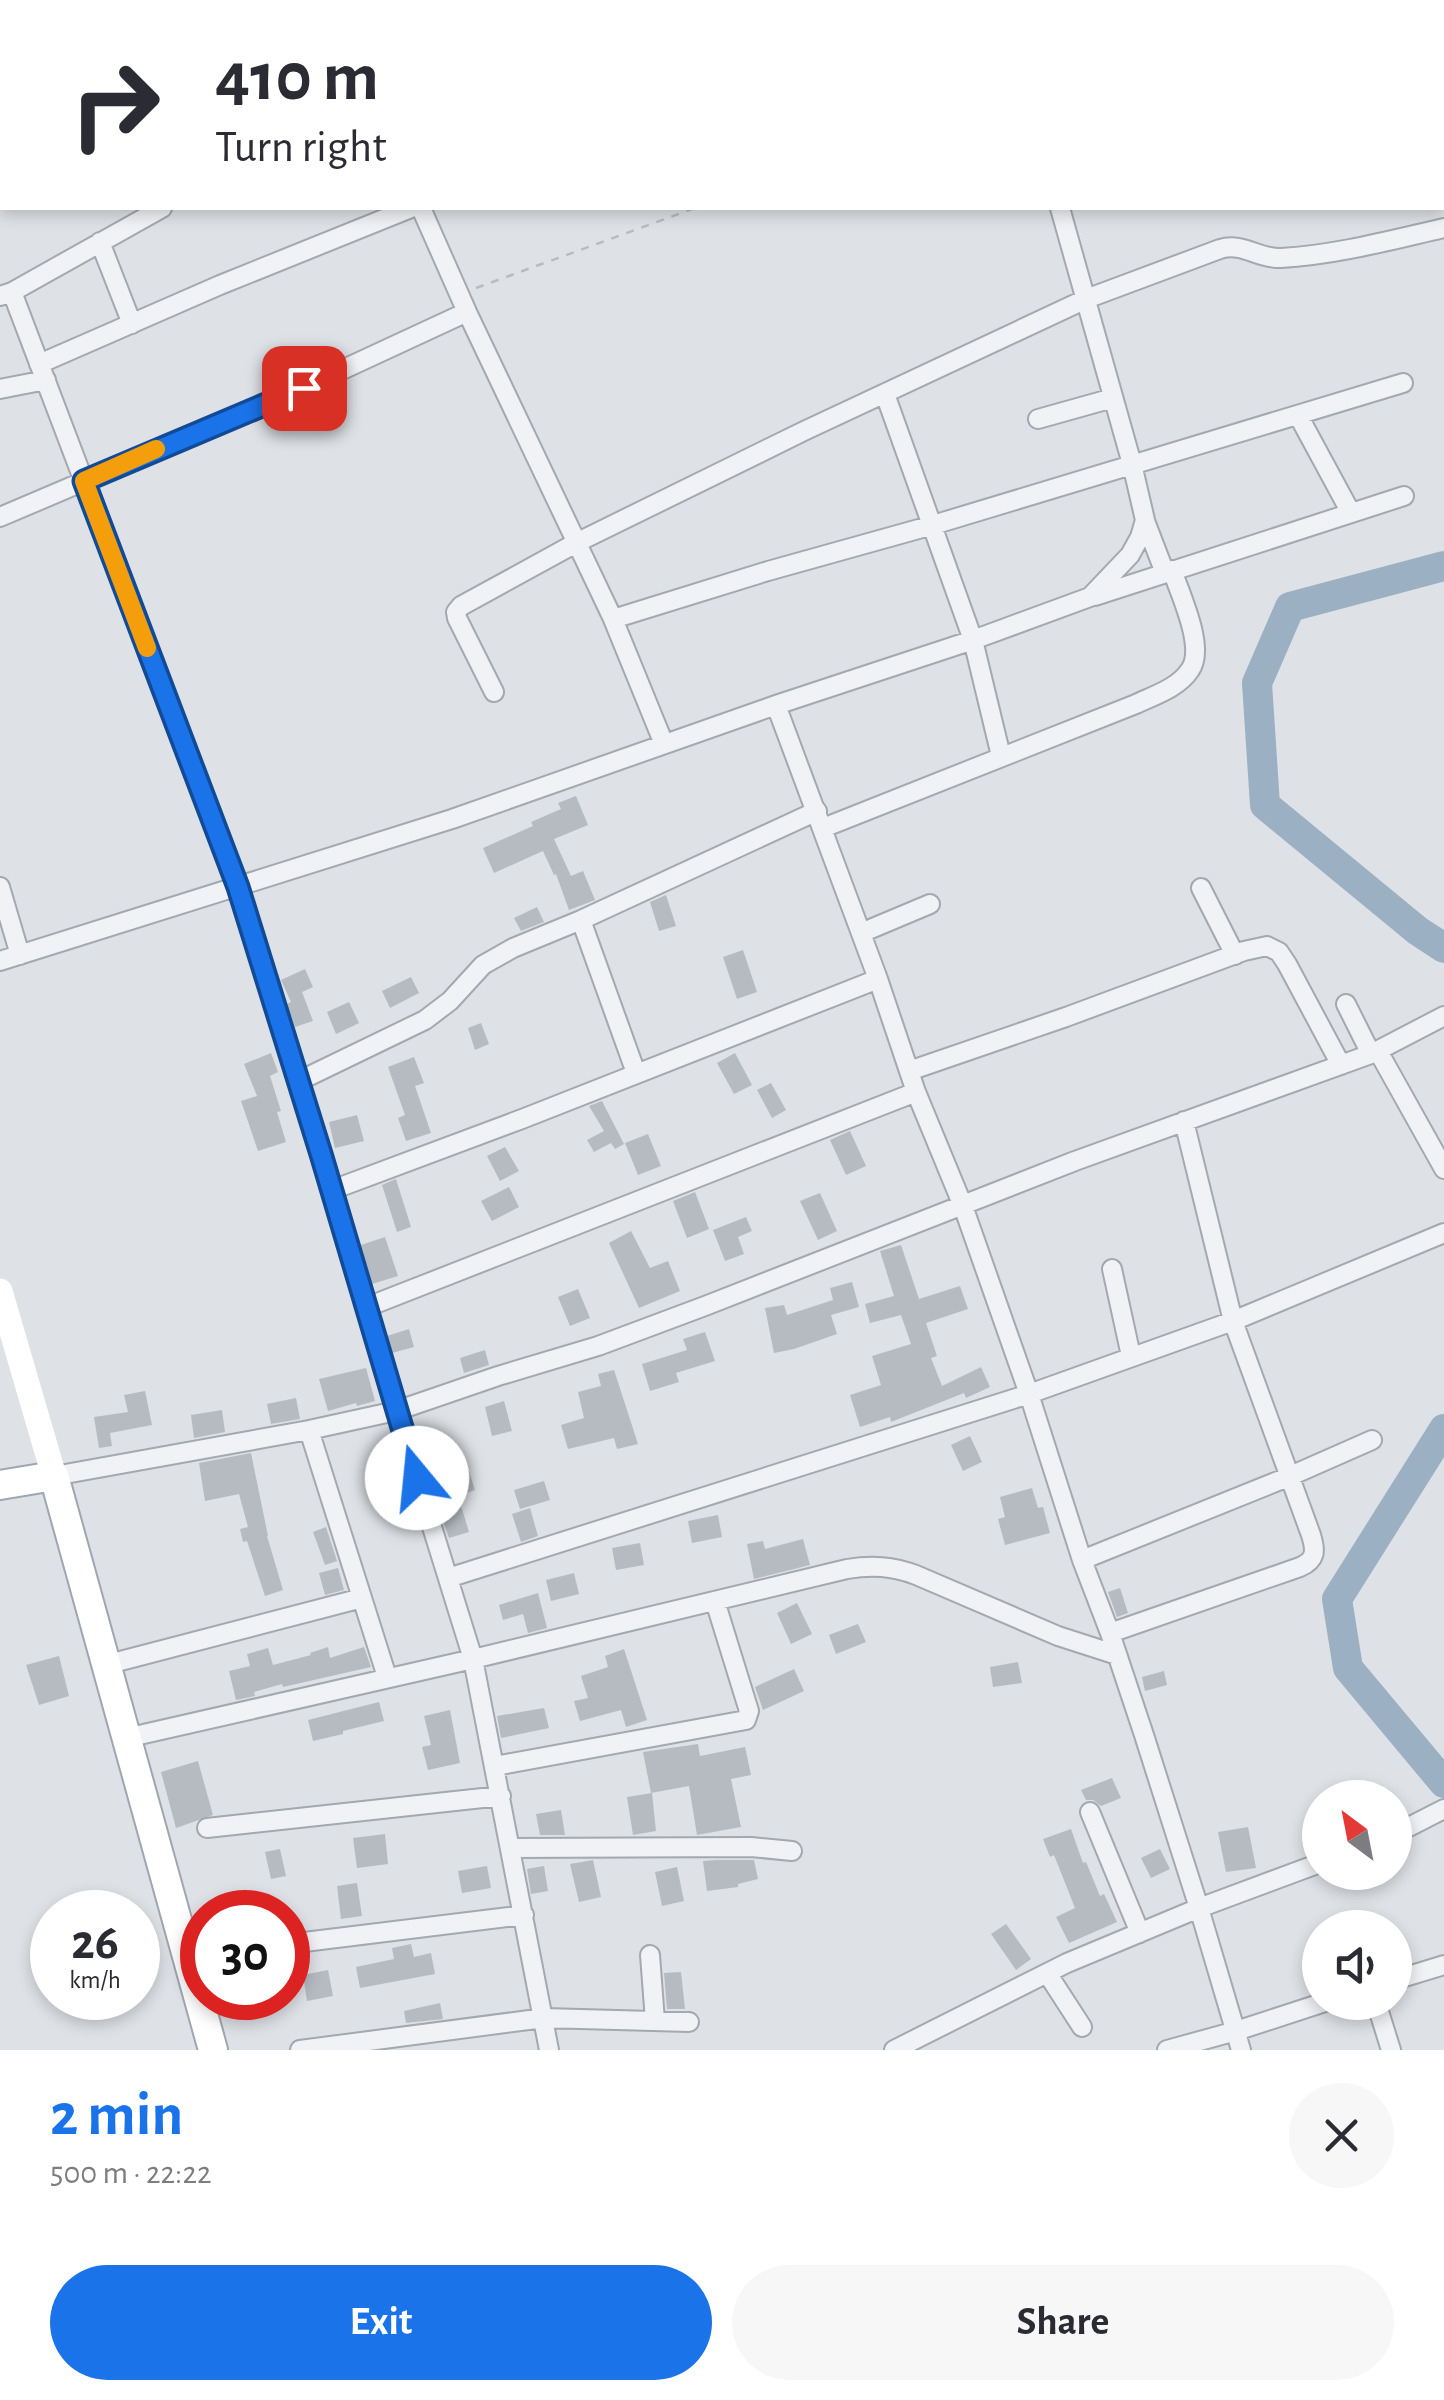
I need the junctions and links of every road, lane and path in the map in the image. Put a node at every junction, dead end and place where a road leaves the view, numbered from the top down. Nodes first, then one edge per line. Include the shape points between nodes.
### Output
1 (158, 210) edge
2 (406, 210) edge
3 (422, 210) edge
4 (690, 210) edge
5 (1061, 210) edge
6 (1444, 228) edge
7 (100, 242) junction
8 (6, 294) edge
9 (1086, 299) junction
10 (463, 303) junction
11 (132, 324) junction
12 (43, 372) junction
13 (1403, 383) dead end
14 (0, 389) edge
15 (885, 394) junction
16 (1114, 398) junction
17 (1298, 414) junction
18 (1038, 419) dead end
19 (1132, 464) junction
20 (84, 481) junction
21 (1404, 496) dead end
22 (1351, 514) junction
23 (0, 516) edge
24 (1144, 520) junction
25 (933, 526) junction
26 (576, 542) junction
27 (1168, 571) junction
28 (1090, 597) junction
29 (613, 619) junction
30 (972, 640) junction
31 (494, 692) dead end
32 (776, 705) junction
33 (664, 744) junction
34 (1001, 756) junction
35 (820, 820) junction
36 (0, 887) edge
37 (238, 887) junction
38 (1201, 888) dead end
39 (930, 904) dead end
40 (580, 920) junction
41 (861, 933) junction
42 (20, 954) junction
43 (1235, 955) junction
44 (0, 961) edge
45 (878, 979) junction
46 (1346, 1004) dead end
47 (1444, 1016) edge
48 (1374, 1052) junction
49 (1341, 1065) junction
50 (910, 1071) junction
51 (636, 1073) junction
52 (299, 1081) junction
53 (916, 1092) junction
54 (1184, 1120) junction
55 (1444, 1169) edge
56 (332, 1190) junction
57 (962, 1206) junction
58 (1444, 1232) edge
59 (1112, 1269) dead end
60 (0, 1291) edge
61 (367, 1307) junction
62 (1234, 1320) junction
63 (1131, 1356) junction
64 (1029, 1394) junction
65 (396, 1410) junction
66 (308, 1430) junction
67 (1372, 1440) dead end
68 (54, 1476) junction
69 (1288, 1477) junction
70 (0, 1485) edge
71 (1082, 1560) junction
72 (448, 1578) junction
73 (362, 1598) junction
74 (716, 1601) junction
75 (1110, 1633) junction
76 (1116, 1655) junction
77 (473, 1659) junction
78 (105, 1666) junction
79 (388, 1676) junction
80 (126, 1738) junction
81 (496, 1766) junction
82 (501, 1796) junction
83 (1090, 1812) dead end
84 (1436, 1813) edge
85 (1412, 1825) edge
86 (208, 1828) dead end
87 (511, 1848) junction
88 (792, 1851) dead end
89 (1302, 1871) edge
90 (1200, 1908) junction
91 (180, 1909) edge
92 (524, 1914) junction
93 (1140, 1934) junction
94 (310, 1941) edge
95 (650, 1955) dead end
96 (1444, 1965) edge
97 (1046, 1973) junction
98 (1412, 1975) edge
99 (1302, 2013) edge
100 (544, 2018) junction
101 (207, 2020) edge
102 (1382, 2020) edge
103 (655, 2021) junction
104 (689, 2022) dead end
105 (1082, 2027) dead end
106 (1238, 2041) edge
107 (213, 2050) edge
108 (300, 2050) edge
109 (549, 2050) edge
110 (894, 2050) edge
111 (1167, 2050) edge
112 (1391, 2050) edge

1 - 7 street
2 - 11 street
3 - 10 street
4 - 10 path
5 - 9 street
6 - 9 street via 1289,257 1227,246
7 - 8 street
7 - 11 street
8 - 12 street
9 - 15 street
9 - 16 street
10 - 20 street via 304,388
10 - 26 street
11 - 12 street
12 - 14 street
12 - 20 street
13 - 17 street
15 - 25 street
15 - 26 street
16 - 18 street
16 - 19 street
17 - 19 street
17 - 22 street
19 - 24 street
19 - 25 street
20 - 23 street
20 - 37 street
21 - 22 street
22 - 27 street
24 - 27 street
24 - 28 street via 1130,555
25 - 29 street
25 - 30 street
26 - 29 street
26 - 31 street via 457,610
27 - 28 street
27 - 34 street via 1196,648 1189,673 1136,704
28 - 30 street
29 - 33 street
30 - 32 street
30 - 34 street
32 - 33 street
32 - 35 street
33 - 37 street
34 - 35 street
35 - 40 street
35 - 41 street
36 - 42 street
37 - 42 street
37 - 52 street
38 - 43 street
39 - 41 street
40 - 51 street
40 - 52 street via 492,959 425,1020
41 - 45 street
42 - 44 street
43 - 49 street via 1262,946 1279,952
43 - 50 street
45 - 50 street
45 - 51 street
46 - 48 street
47 - 48 street
48 - 49 street
48 - 55 street
49 - 54 street
50 - 53 street
51 - 56 street
52 - 56 street
53 - 57 street
53 - 61 street
54 - 57 street
54 - 62 street
56 - 61 street
57 - 64 street
57 - 65 street via 598,1346
58 - 62 street
59 - 63 street
60 - 68 main road
61 - 65 street
62 - 63 street
62 - 69 street
63 - 64 street
64 - 71 street
64 - 72 street
65 - 66 street
65 - 72 street
66 - 68 street
66 - 73 street
67 - 69 street
68 - 70 main road
68 - 78 main road
69 - 71 street
69 - 75 street via 1314,1542 1310,1562
71 - 75 street
72 - 77 street
73 - 78 street
73 - 79 street
74 - 76 street via 882,1566
74 - 77 street
74 - 81 street via 749,1711 746,1720
75 - 76 street
76 - 90 street
77 - 79 street
77 - 81 street
78 - 80 main road
79 - 80 street
80 - 91 main road
81 - 82 street
82 - 86 street
82 - 87 street
83 - 93 street
84 - 85 street
87 - 88 street
87 - 92 street
89 - 90 street
90 - 93 street
90 - 106 street
92 - 94 street
92 - 100 street
93 - 97 street
95 - 103 street
96 - 98 street
97 - 105 street
97 - 110 street
99 - 106 street
100 - 103 street
100 - 108 street
100 - 109 street
101 - 107 main road
102 - 112 street
103 - 104 street
106 - 111 street

